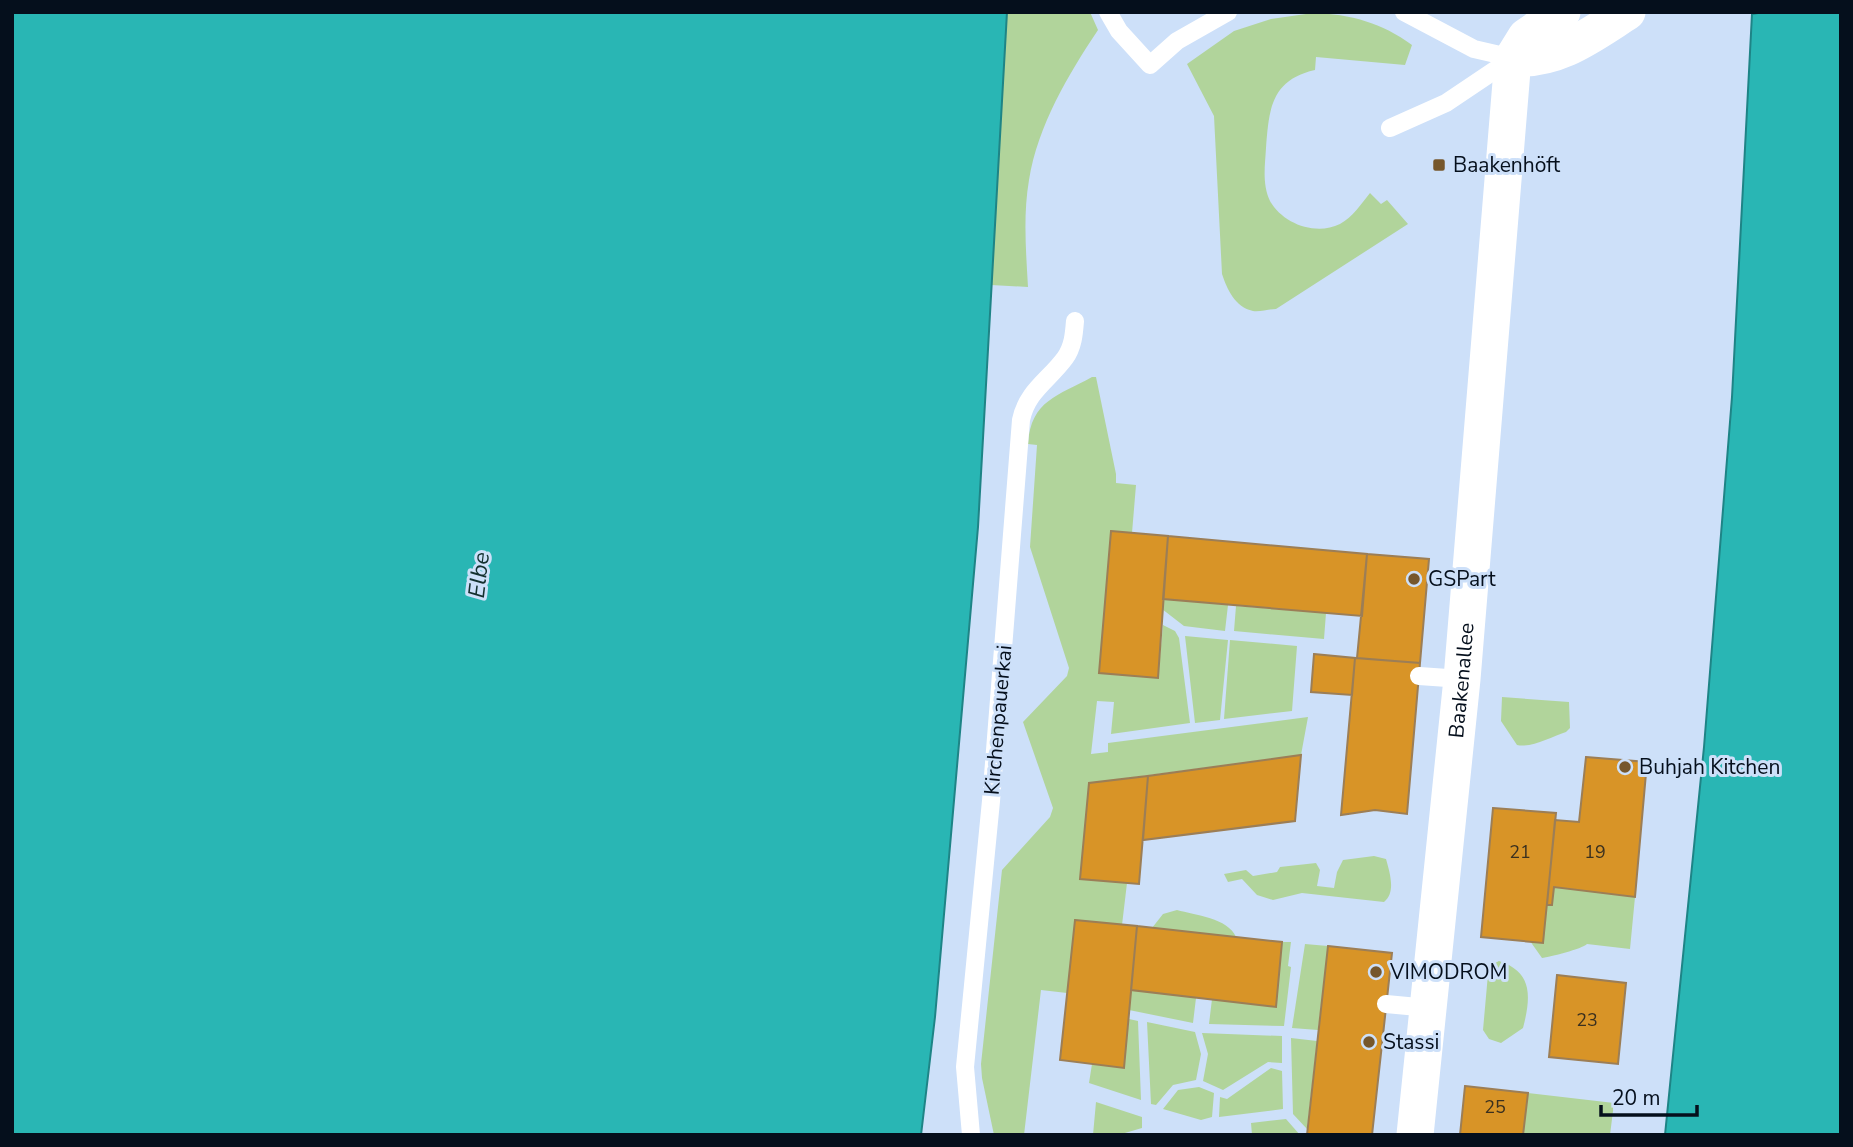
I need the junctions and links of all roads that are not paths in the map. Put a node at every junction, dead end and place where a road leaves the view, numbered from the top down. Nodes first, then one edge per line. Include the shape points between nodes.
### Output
1 (1108, 12) edge
2 (1228, 12) edge
3 (1404, 12) edge
4 (1562, 12) edge
5 (1627, 12) edge
6 (1514, 58) junction
7 (1390, 128) dead end
8 (1075, 321) dead end
9 (1419, 676) dead end
10 (1462, 679) junction
11 (1386, 1004) dead end
12 (1429, 1008) junction
13 (971, 1135) edge
14 (1415, 1135) edge

1 - 2 lane via 1119,32 1150,65 1177,41
3 - 6 lane via 1474,49
4 - 6 street via 1525,37
5 - 6 street via 1558,52 1533,59
6 - 7 lane via 1446,103
6 - 10 street, Baakenallee
8 - 13 lane, Kirchenpauerkai via 1067,357 1030,396 1021,420 965,1067
9 - 10 lane
10 - 12 street, Baakenallee
11 - 12 lane
12 - 14 street, Baakenallee

